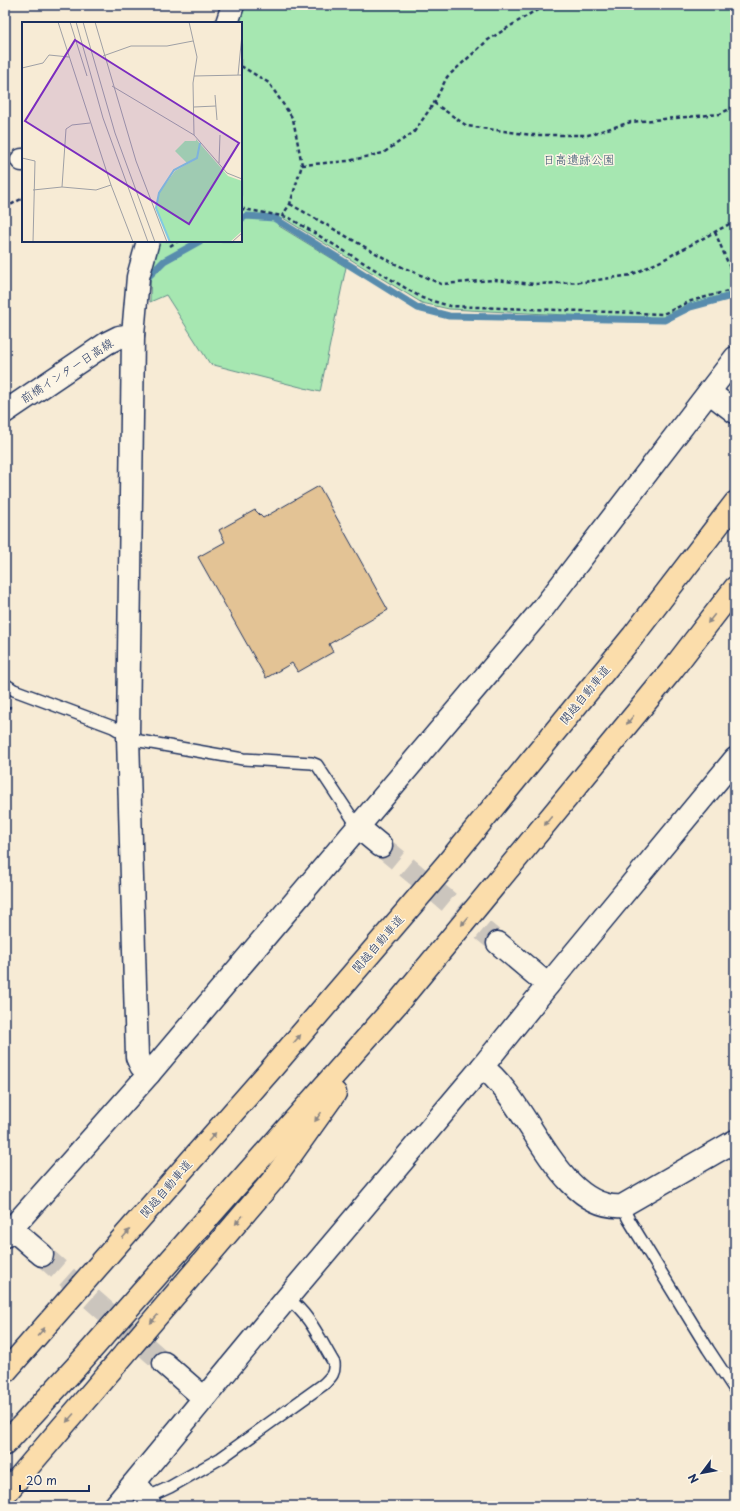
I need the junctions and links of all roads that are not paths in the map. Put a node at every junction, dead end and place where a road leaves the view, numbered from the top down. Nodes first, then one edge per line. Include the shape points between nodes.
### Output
1 (233, 5) edge
2 (226, 22) edge
3 (148, 242) edge
4 (133, 335) junction
5 (735, 358) edge
6 (709, 392) junction
7 (5, 412) edge
8 (735, 412) edge
9 (735, 503) edge
10 (735, 588) edge
11 (5, 684) edge
12 (128, 736) junction
13 (735, 759) edge
14 (358, 827) junction
15 (381, 846) tunnel mouth
16 (498, 943) tunnel mouth
17 (548, 985) junction
18 (396, 1005) junction
19 (482, 1067) junction
20 (149, 1074) junction
21 (735, 1141) edge
22 (622, 1206) junction
23 (8, 1233) edge
24 (42, 1254) tunnel mouth
25 (287, 1298) junction
26 (164, 1363) tunnel mouth
27 (8, 1368) edge
28 (735, 1390) edge
29 (204, 1398) junction
30 (5, 1444) edge
31 (5, 1494) edge
32 (144, 1496) edge
33 (115, 1506) edge

1 - 2 street
3 - 4 street via 138,277
4 - 7 street, 前橋インター日高線 via 119,337 107,343
4 - 12 street
5 - 6 street
6 - 8 street
6 - 14 street via 544,607
27 -> 9 highway, 関越自動車道 via 263,1079 446,865 633,636
10 -> 18 highway via 672,670
11 - 12 lane via 14,690 113,727
12 - 14 lane via 140,741 243,760 312,763 317,765
12 - 20 street via 137,1057 140,1066
13 - 17 street
14 - 15 street
14 - 20 street
16 - 17 street
17 - 19 street
18 - 30 highway
18 -> 31 highway via 273,1180
19 - 22 street via 491,1073 512,1099 548,1155 570,1182 594,1201 611,1207
19 - 25 street
20 - 23 street
21 - 22 street
22 - 28 lane
23 - 24 street
25 - 29 street
25 - 32 lane via 306,1315 334,1363 331,1377 221,1458 170,1487
26 - 29 street
29 - 32 street
32 - 33 street

